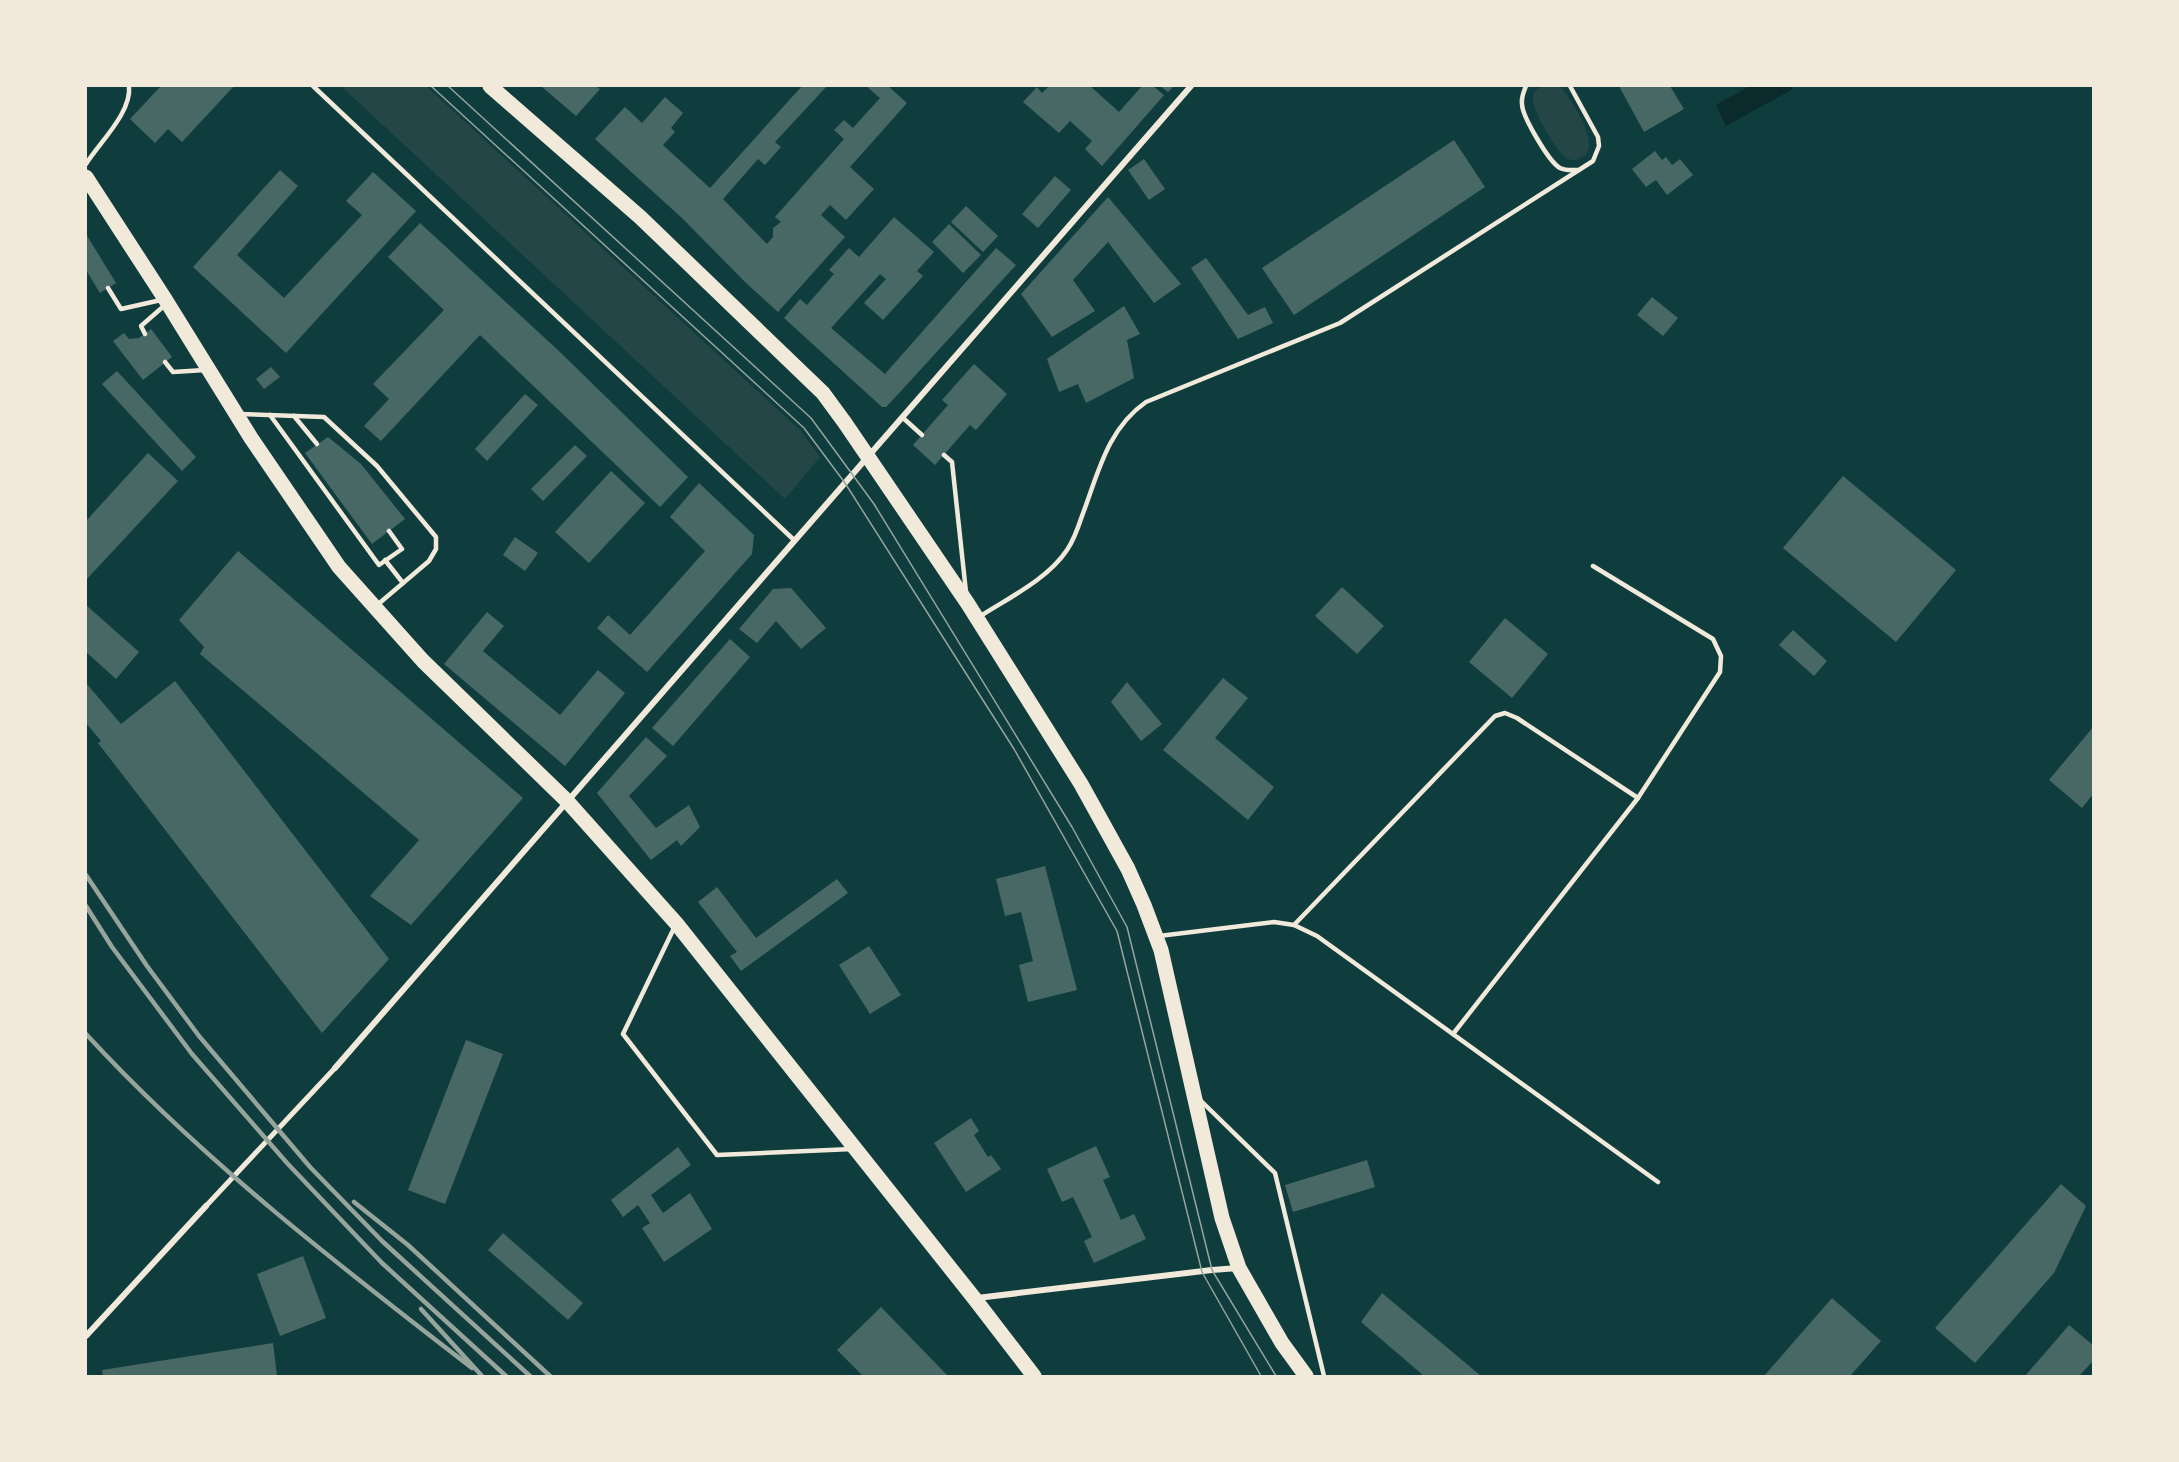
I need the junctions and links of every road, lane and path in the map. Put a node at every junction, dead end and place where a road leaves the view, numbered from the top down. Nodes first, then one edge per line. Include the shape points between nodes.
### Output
1 (129, 86) edge
2 (313, 86) edge
3 (490, 86) edge
4 (1191, 86) edge
5 (1526, 86) edge
6 (1570, 86) edge
7 (86, 164) edge
8 (1587, 167) junction
9 (86, 177) edge
10 (108, 288) dead end
11 (166, 301) junction
12 (145, 334) dead end
13 (165, 362) dead end
14 (208, 370) junction
15 (236, 414) junction
16 (270, 415) junction
17 (294, 416) junction
18 (902, 417) junction
19 (922, 435) dead end
20 (317, 444) dead end
21 (944, 455) dead end
22 (868, 456) junction
23 (389, 531) dead end
24 (795, 540) junction
25 (385, 560) junction
26 (1593, 566) dead end
27 (403, 583) junction
28 (968, 604) junction
29 (375, 607) junction
30 (977, 619) junction
31 (1638, 798) junction
32 (567, 801) junction
33 (676, 923) junction
34 (1294, 925) junction
35 (1156, 937) junction
36 (1453, 1034) junction
37 (335, 1068) joint
38 (1194, 1094) junction
39 (855, 1149) junction
40 (1658, 1182) dead end
41 (206, 1206) joint
42 (1239, 1268) junction
43 (974, 1298) junction
44 (86, 1336) edge
45 (1034, 1377) edge
46 (1306, 1377) edge
47 (1324, 1377) edge

1 - 7 lane via 129,98 122,112
2 - 24 lane
3 - 22 main road via 640,217 823,393
4 - 18 street
5 - 8 lane via 1522,94 1523,112 1553,162 1569,171
6 - 8 lane via 1598,137 1597,154
8 - 30 lane via 1340,323 1146,402 1131,412 1110,442 1066,551 1038,579
9 - 11 main road
10 - 11 lane via 121,309
11 - 12 lane via 141,326
11 - 14 main road
13 - 14 lane via 172,372
14 - 15 main road
15 - 16 lane
15 - 29 main road via 339,567
16 - 17 lane
16 - 25 lane via 379,565
17 - 20 lane
17 - 27 lane via 324,417 377,466 436,537 436,549 429,561
18 - 19 lane
18 - 22 street
21 - 28 lane via 952,462
22 - 24 street
22 - 28 main road
23 - 25 lane via 402,549
24 - 32 street
25 - 27 lane
26 - 31 lane via 1713,639 1721,656 1720,672
27 - 29 lane
28 - 30 main road
29 - 32 main road via 423,661
30 - 35 main road via 1081,784 1128,870
31 - 34 lane via 1517,718 1505,713 1495,716
31 - 36 lane
32 - 33 main road
32 - 37 street
33 - 39 main road
33 - 39 lane via 623,1034 717,1155
34 - 35 lane via 1274,922
34 - 36 lane via 1317,936
35 - 38 main road
36 - 40 lane
37 - 41 street
38 - 42 main road via 1222,1218
38 - 47 lane via 1275,1173
39 - 43 main road
41 - 44 street
42 - 43 street
42 - 46 main road
43 - 45 main road

